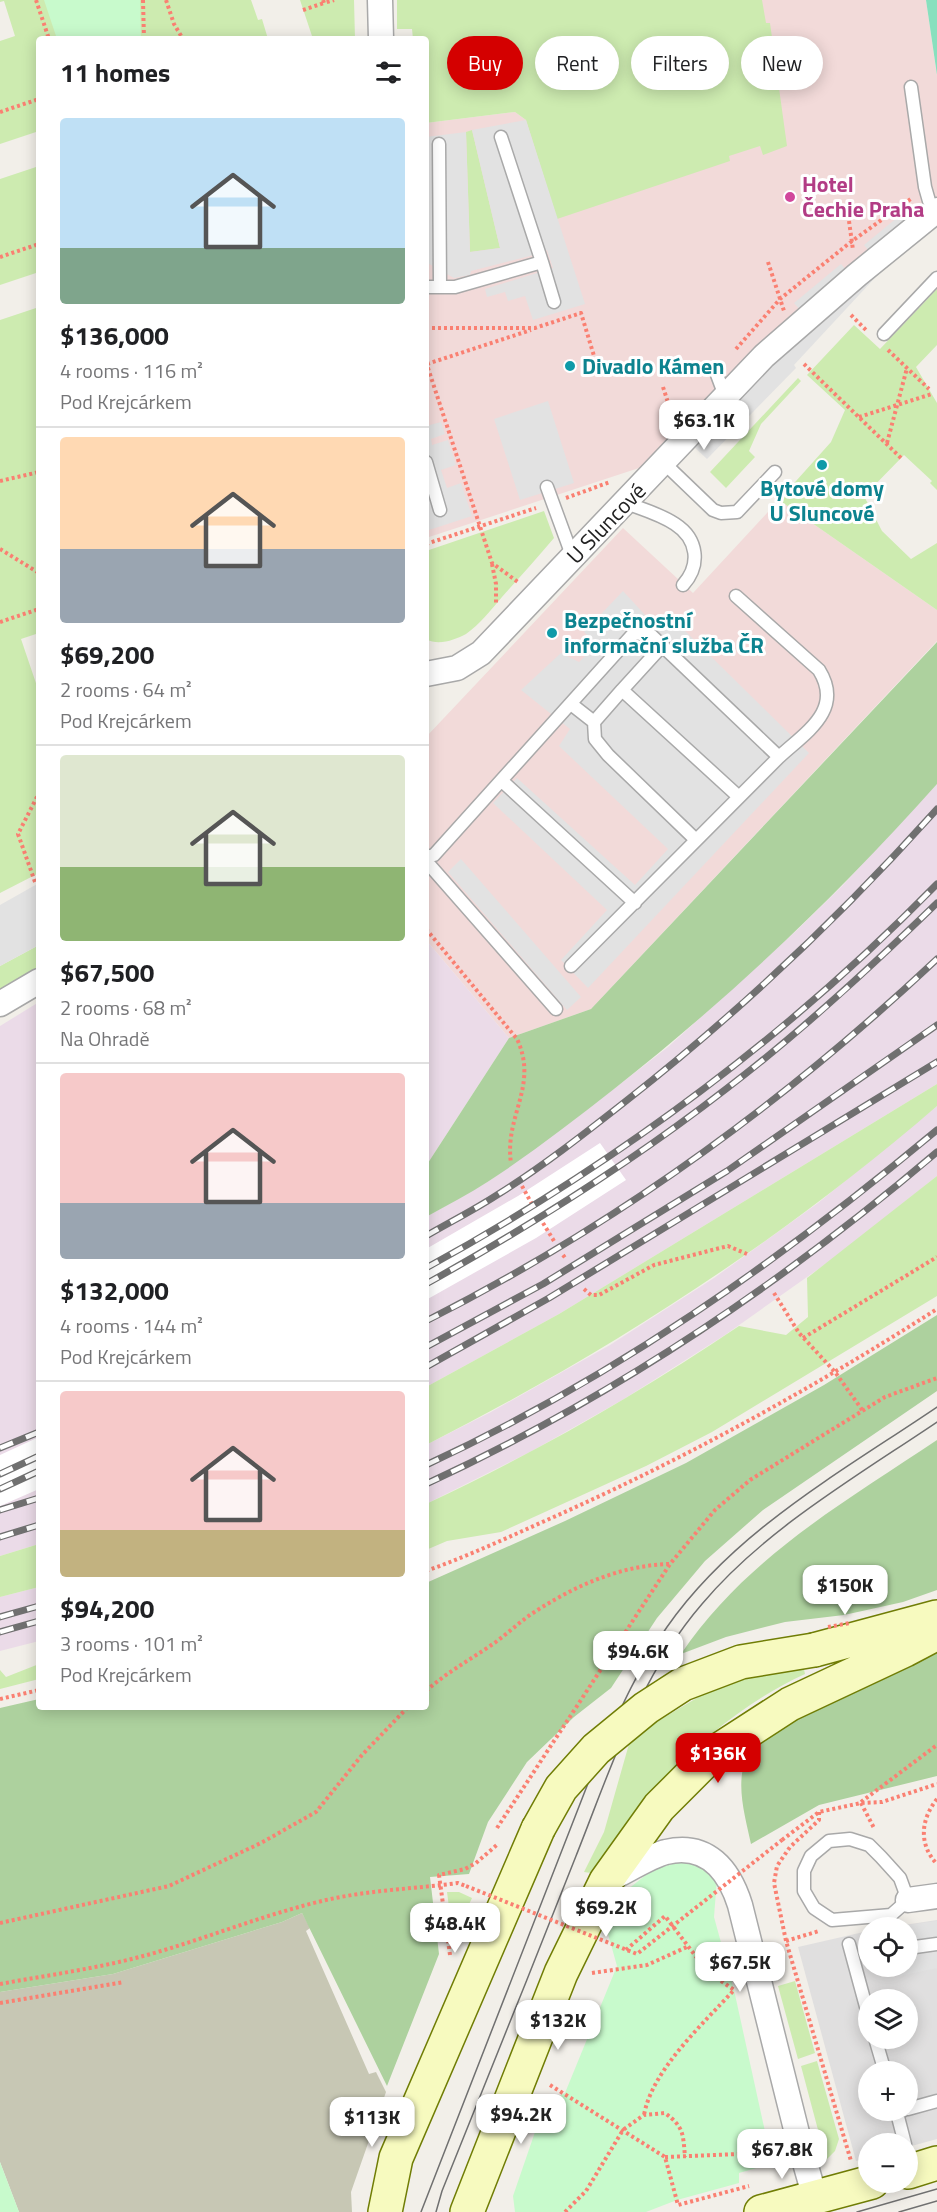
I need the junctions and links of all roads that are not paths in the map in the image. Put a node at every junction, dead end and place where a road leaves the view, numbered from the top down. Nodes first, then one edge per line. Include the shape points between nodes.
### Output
1 (380, 0) edge
2 (381, 36) edge
3 (911, 87) dead end
4 (501, 137) dead end
5 (439, 144) dead end
6 (936, 211) edge
7 (542, 262) junction
8 (937, 278) edge
9 (429, 287) edge
10 (440, 287) junction
11 (554, 302) dead end
12 (880, 339) road end
13 (716, 372) road end
14 (725, 396) junction
15 (664, 463) junction
16 (429, 472) edge
17 (775, 472) dead end
18 (547, 487) dead end
19 (626, 503) junction
20 (440, 510) dead end
21 (573, 558) junction
22 (683, 585) dead end
23 (736, 596) dead end
24 (663, 645) junction
25 (429, 673) edge
26 (622, 690) junction
27 (571, 704) junction
28 (594, 722) junction
29 (779, 758) junction
30 (502, 781) junction
31 (739, 797) junction
32 (696, 840) junction
33 (429, 858) edge
34 (429, 862) edge
35 (635, 903) junction
36 (571, 966) dead end
37 (36, 983) edge
38 (0, 1004) edge
39 (556, 1009) dead end
40 (937, 1617) edge
41 (937, 1633) edge
42 (606, 1881) junction
43 (937, 1896) edge
44 (909, 1900) junction
45 (849, 1944) dead end
46 (937, 1944) edge
47 (918, 1947) edge
48 (861, 1989) edge
49 (937, 2101) edge
50 (918, 2106) edge
51 (487, 2162) junction
52 (858, 2174) edge
53 (815, 2198) junction
54 (385, 2212) edge
55 (467, 2212) edge
56 (494, 2212) edge
57 (761, 2212) edge

1 - 2 street
3 - 6 lane via 925,188
4 - 7 lane
5 - 10 lane
6 - 14 street, U Sluncové via 791,332
7 - 10 lane via 455,287
7 - 11 lane
8 - 12 lane
9 - 10 lane
13 - 14 lane
14 - 15 street, U Sluncové
15 - 17 lane via 713,510 721,513 737,512
15 - 19 street, U Sluncové
16 - 20 lane
18 - 21 lane
19 - 21 street, U Sluncové
19 - 22 lane via 683,530 696,564
21 - 25 street, U Sluncové via 481,653 457,668
23 - 29 lane via 819,670 825,680 827,705 820,719
24 - 26 lane
24 - 27 lane via 651,635 634,633
24 - 29 lane
26 - 28 lane
26 - 31 lane
27 - 28 lane
27 - 30 lane
28 - 32 lane via 595,739 608,755
29 - 31 lane
30 - 33 lane
30 - 35 lane
31 - 32 lane
32 - 35 lane
34 - 39 lane
35 - 36 lane
37 - 38 street
40 - 54 main road, bridge via 814,1650 741,1662 683,1684 645,1708 596,1749 561,1788 537,1829 396,2158
41 - 42 main road via 790,1704 711,1755 659,1807
42 - 51 main road via 561,1973
42 - 53 street via 665,1852 679,1850 709,1857 723,1868 740,1905
43 - 44 street
44 - 44 lane via 900,1878 881,1857 869,1845 850,1839 829,1841 811,1856 804,1871 804,1891 814,1908 832,1920 891,1915
45 - 48 lane
46 - 47 lane
49 - 50 lane
51 - 55 main road
51 - 56 main road
52 - 53 main road
53 - 57 main road

